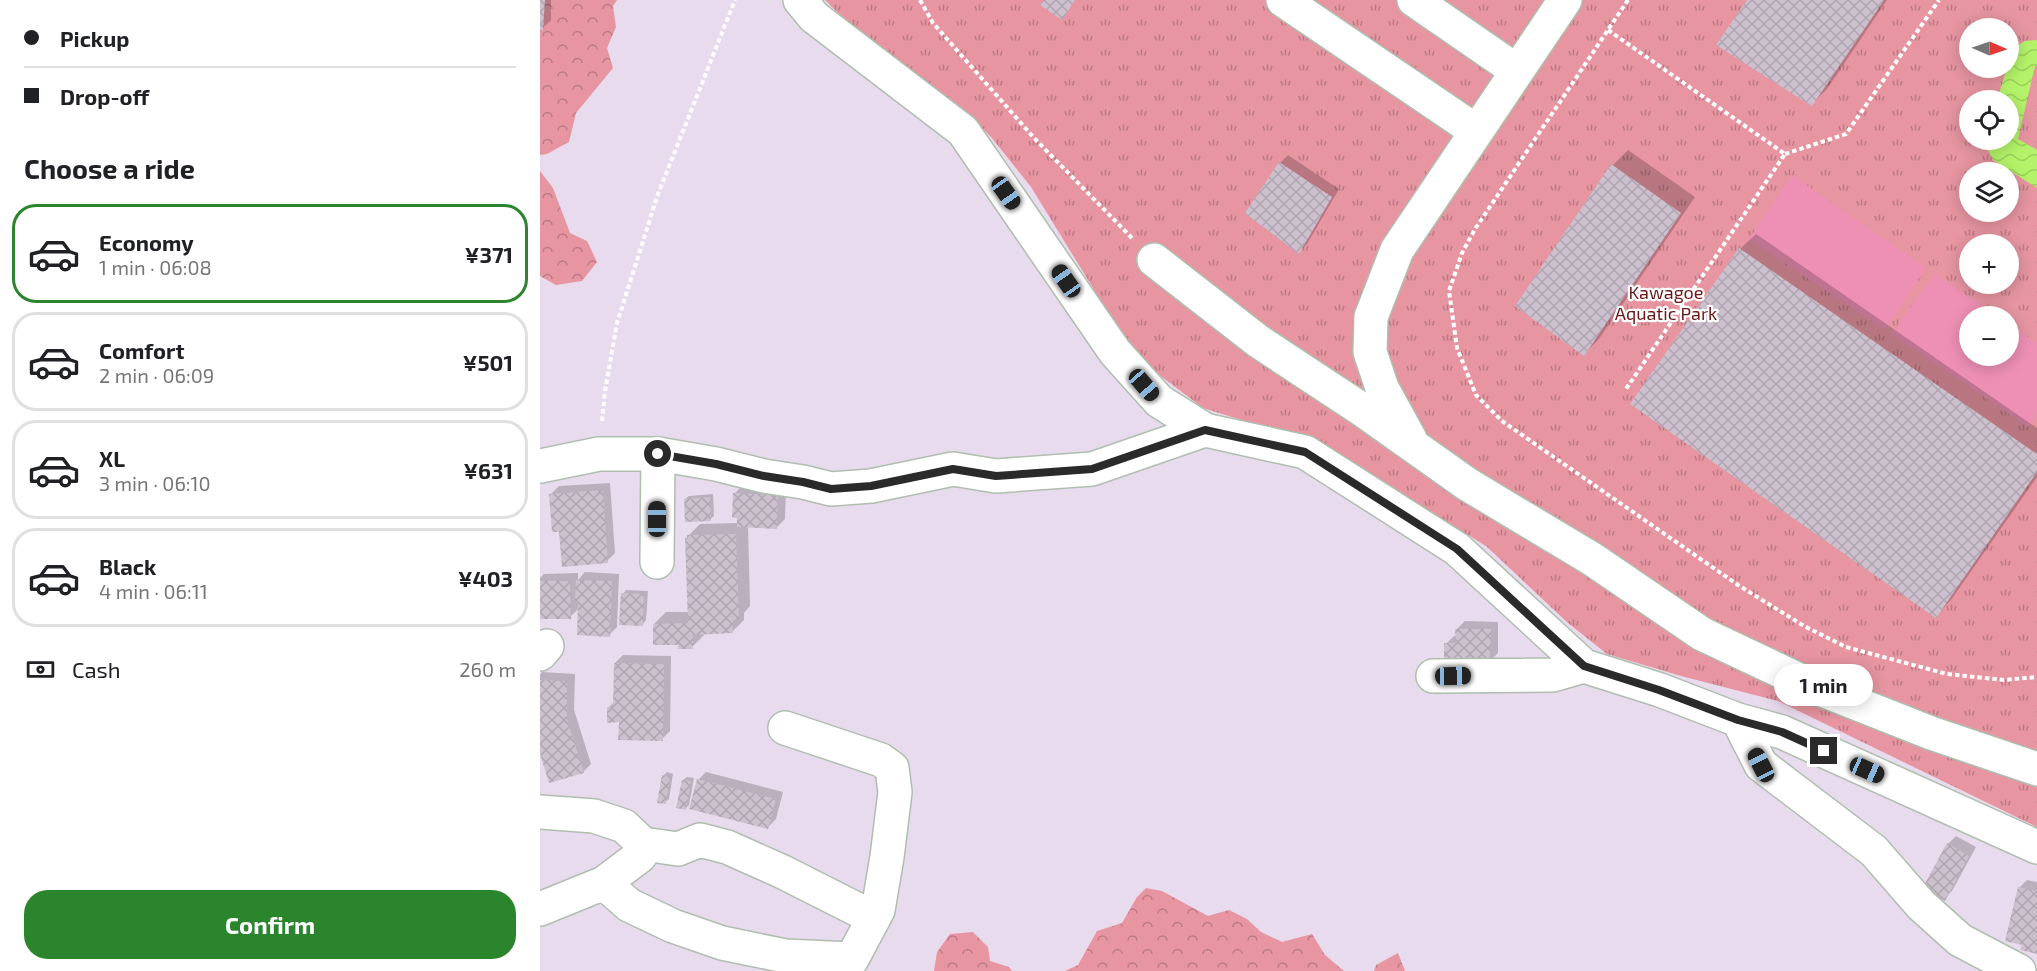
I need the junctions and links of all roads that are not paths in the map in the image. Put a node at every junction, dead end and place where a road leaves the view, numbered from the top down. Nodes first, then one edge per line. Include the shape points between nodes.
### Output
1 (800, 0) edge
2 (1284, 0) edge
3 (1414, 0) edge
4 (1558, 2) edge
5 (1517, 71) junction
6 (1476, 131) junction
7 (1154, 260) road end
8 (1205, 430) junction
9 (1415, 448) junction
10 (658, 454) junction
11 (540, 466) edge
12 (657, 562) dead end
13 (1584, 666) junction
14 (1432, 676) dead end
15 (1738, 720) junction
16 (785, 728) dead end
17 (2037, 769) edge
18 (540, 812) edge
19 (643, 844) junction
20 (2037, 847) edge
21 (604, 884) junction
22 (540, 909) edge
23 (874, 918) junction
24 (2019, 971) edge

1 - 8 street via 814,17 963,130 1115,352 1158,401
2 - 6 street
3 - 5 street
4 - 5 street
5 - 6 street
6 - 9 street via 1397,250 1371,316 1370,352 1382,388
7 - 9 street via 1258,341
8 - 10 street via 1092,469 996,476 953,469 871,486 831,489
8 - 13 street via 1305,452 1457,549
9 - 17 street via 1592,559 1702,634 1812,686
10 - 11 street via 599,454
10 - 12 street
13 - 14 street via 1553,675
13 - 15 street
15 - 20 street via 1782,732
15 - 24 street via 1761,765 1874,851 1921,905 1960,940
16 - 23 street via 881,760 892,768 895,792
18 - 19 street via 594,816 624,826
19 - 21 street via 640,856
19 - 23 street via 678,849 700,840 727,847
21 - 22 street
21 - 23 street via 629,905 673,926 722,944 785,956 852,959

